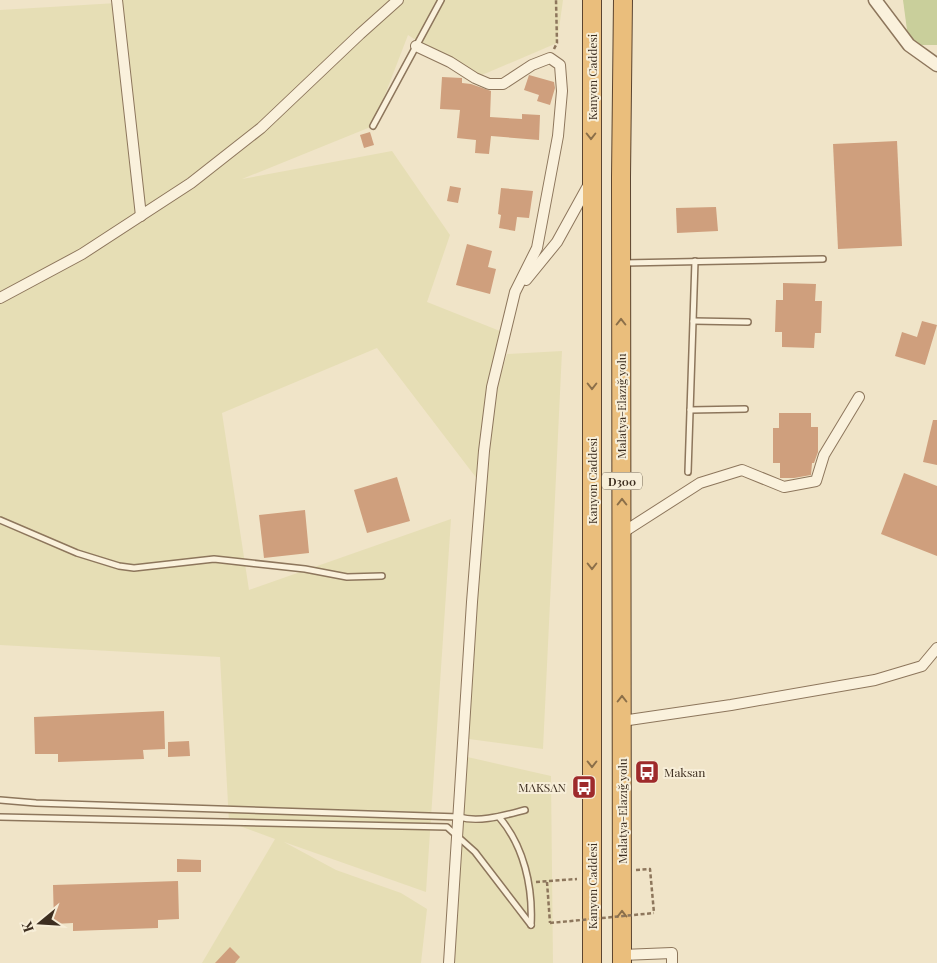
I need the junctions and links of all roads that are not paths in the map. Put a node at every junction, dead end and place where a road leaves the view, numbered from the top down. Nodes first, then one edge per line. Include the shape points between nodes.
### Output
1 (117, 0) edge
2 (398, 0) edge
3 (441, 0) edge
4 (592, 0) edge
5 (624, 0) edge
6 (875, 0) edge
7 (416, 46) junction
8 (937, 65) edge
9 (373, 126) dead end
10 (591, 180) junction
11 (141, 216) junction
12 (823, 259) dead end
13 (696, 261) junction
14 (621, 263) junction
15 (515, 292) junction
16 (0, 298) edge
17 (693, 322) junction
18 (748, 322) dead end
19 (860, 397) dead end
20 (746, 409) dead end
21 (690, 410) junction
22 (688, 472) dead end
23 (0, 520) edge
24 (622, 532) junction
25 (382, 576) dead end
26 (937, 648) edge
27 (622, 721) junction
28 (0, 800) edge
29 (525, 810) dead end
30 (0, 817) edge
31 (459, 817) junction
32 (499, 817) junction
33 (458, 836) junction
34 (622, 959) edge
35 (449, 963) edge
36 (592, 963) edge
37 (672, 963) edge

1 - 11 street
2 - 11 street via 261,128 191,183
3 - 7 lane
4 -> 10 highway, Kanyon Caddesi / D300
5 - 14 highway, Malatya-Elazığ yolu / D300
6 - 8 street via 909,45
7 - 9 lane
7 - 15 street via 490,84 503,84 532,65 550,58 560,65 562,91 558,136 537,248
10 - 15 street via 557,242
10 -> 36 highway, Kanyon Caddesi / D300
11 - 16 street via 82,254
12 - 13 lane
13 - 14 lane
13 - 17 lane
24 -> 14 highway, Malatya-Elazığ yolu / D300
15 - 31 street via 492,387 484,451
17 - 18 lane
17 - 21 lane
19 - 24 street via 824,455 816,481 784,487 742,470 700,483
20 - 21 lane
21 - 22 lane
23 - 25 lane via 77,553 118,566 134,568 214,560 305,569 347,578
27 -> 24 highway, Malatya-Elazığ yolu / D300
26 - 27 street via 922,666 875,680
34 -> 27 highway, Malatya-Elazığ yolu / D300
28 - 31 lane
29 - 32 lane
30 - 33 lane via 447,827
31 - 32 lane
31 - 33 street
32 - 33 lane via 516,841 529,883 532,925 475,852
33 - 35 street
34 - 37 street via 672,952

